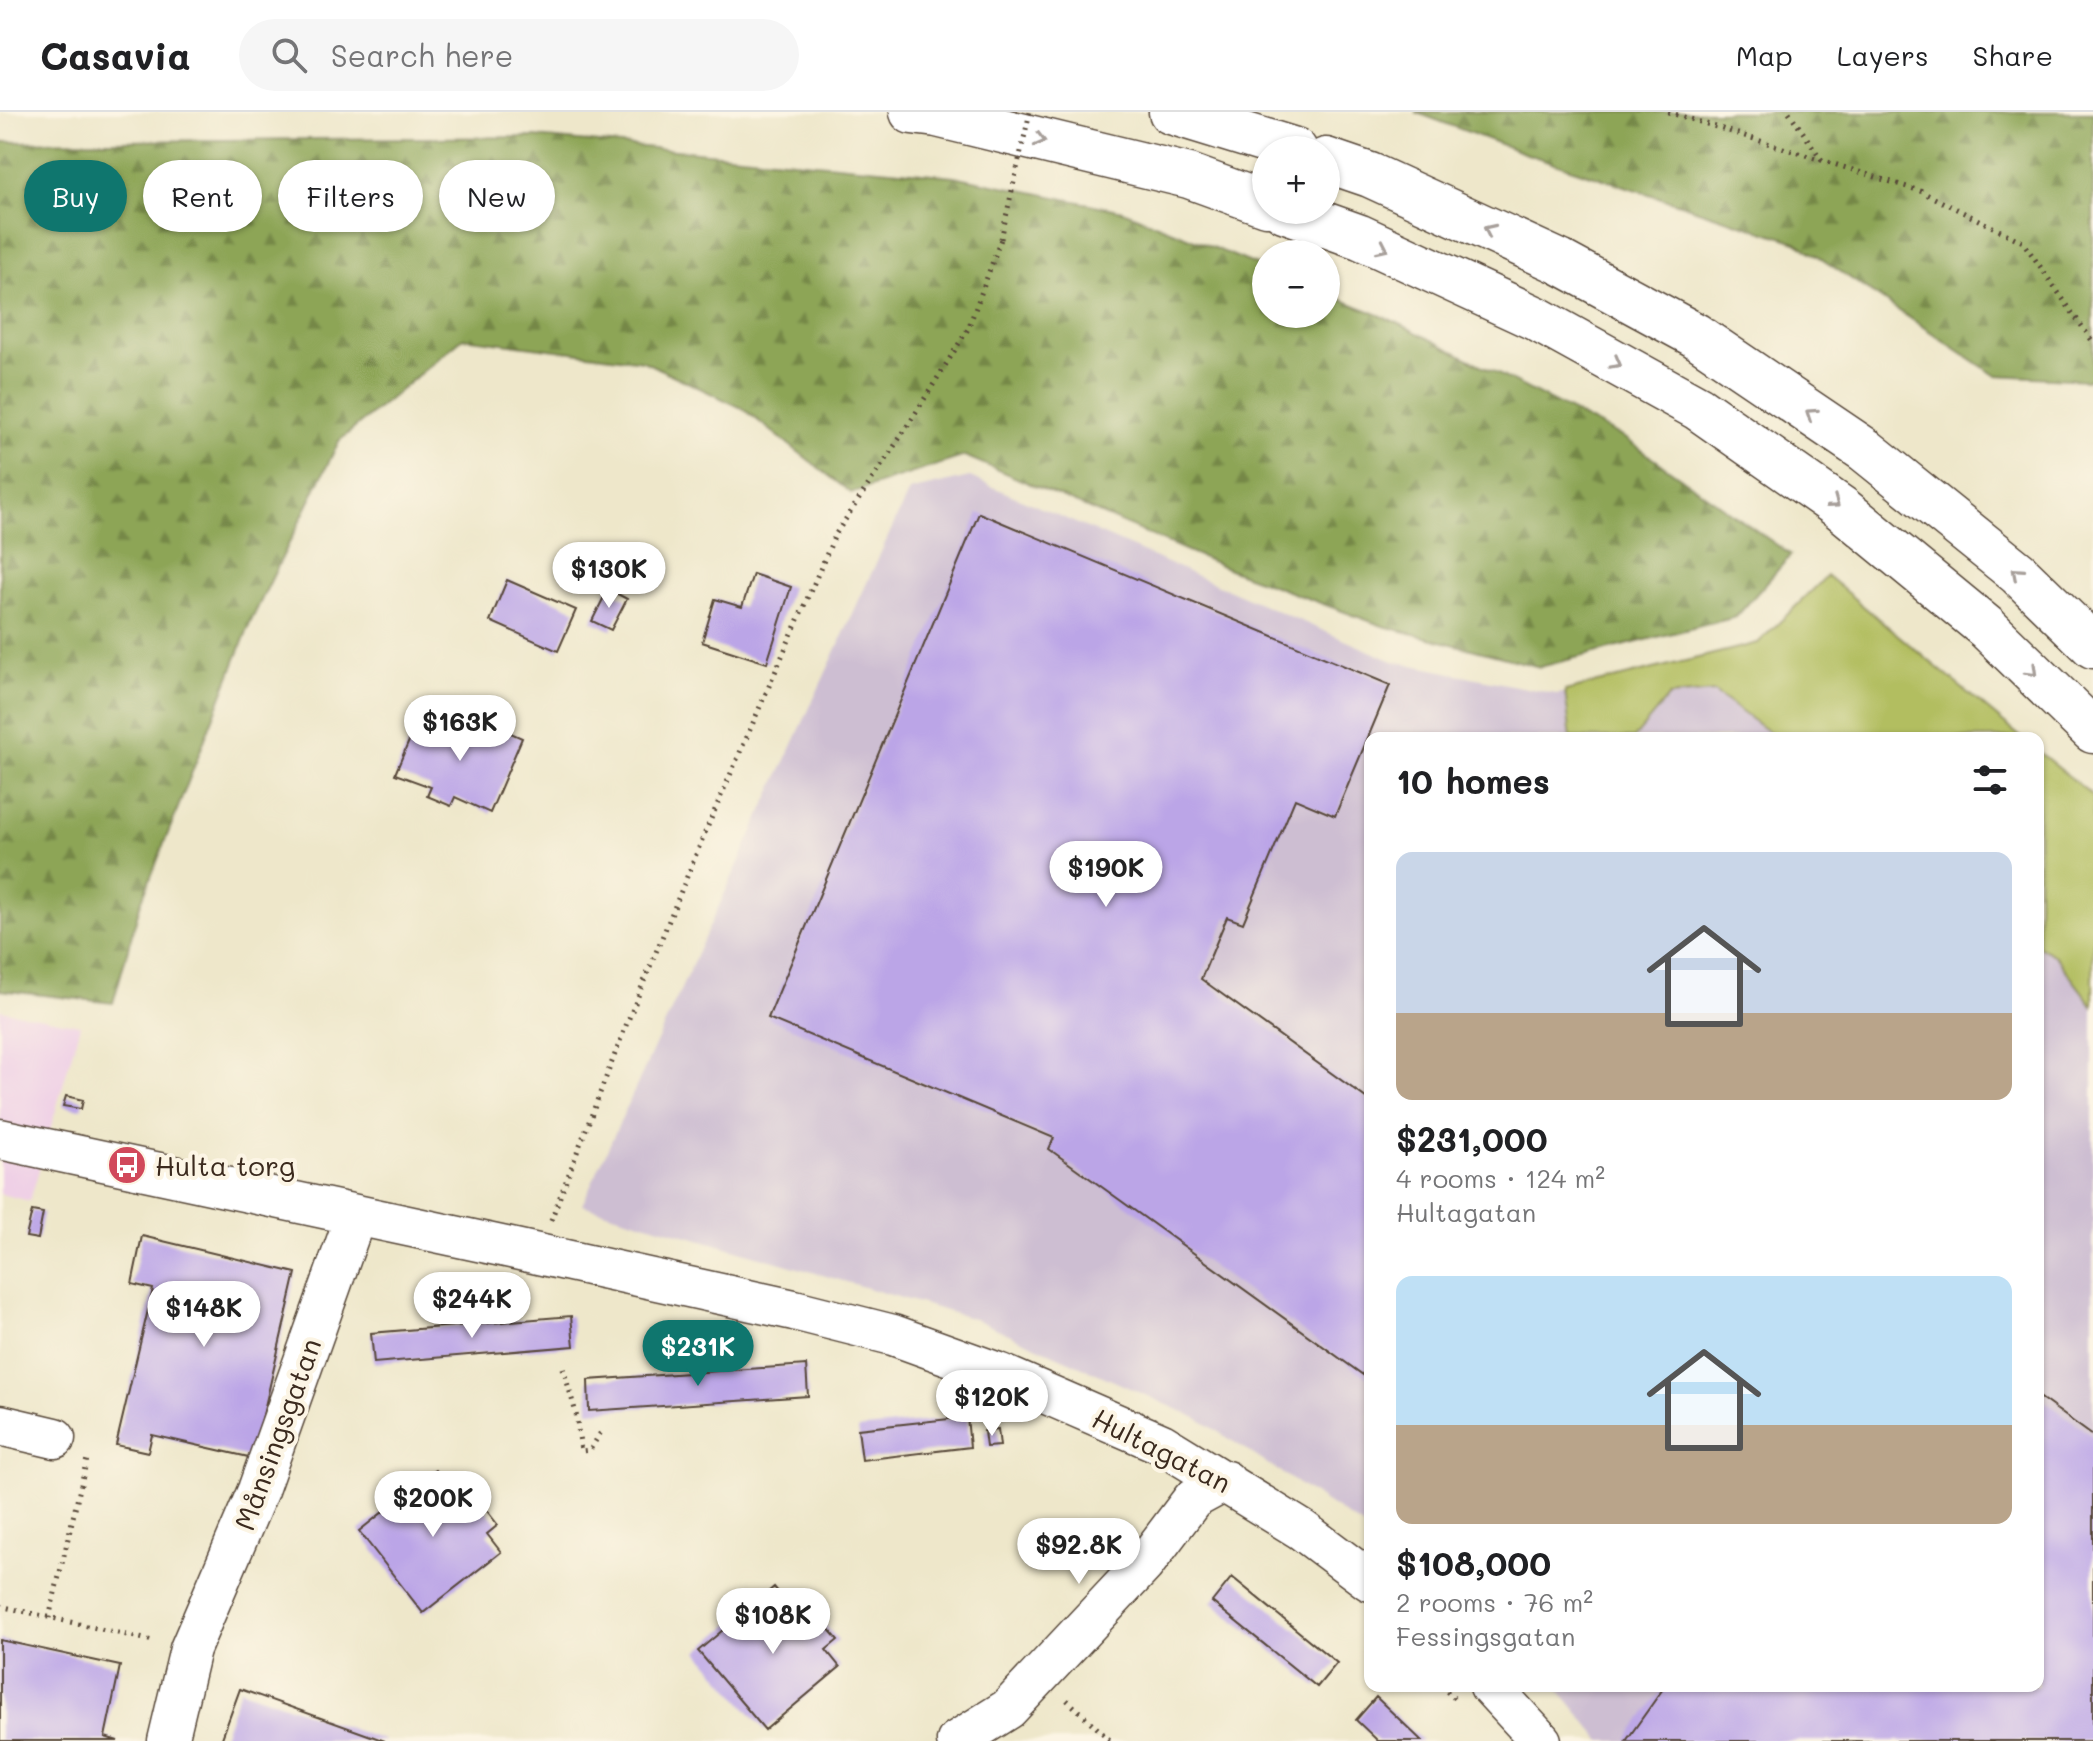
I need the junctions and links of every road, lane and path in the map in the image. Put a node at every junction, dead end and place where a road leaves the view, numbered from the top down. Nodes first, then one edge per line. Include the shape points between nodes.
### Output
1 (912, 112) edge
2 (1030, 112) edge
3 (1171, 112) edge
4 (1668, 112) edge
5 (1789, 112) edge
6 (1252, 137) edge
7 (1822, 160) junction
8 (1340, 165) edge
9 (1252, 199) edge
10 (1323, 224) edge
11 (2093, 342) edge
12 (2093, 646) edge
13 (2093, 731) edge
14 (0, 1139) edge
15 (356, 1215) junction
16 (549, 1224) dead end
17 (563, 1368) dead end
18 (0, 1425) edge
19 (601, 1432) dead end
20 (55, 1438) joint
21 (1226, 1481) junction
22 (1364, 1576) edge
23 (0, 1606) edge
24 (49, 1618) junction
25 (190, 1649) junction
26 (1039, 1676) junction
27 (1496, 1692) edge
28 (168, 1741) edge
29 (957, 1741) edge
30 (1111, 1741) edge
31 (1541, 1741) edge

1 -> 9 highway via 1189,176
2 - 16 path, bridge via 1001,239 968,329 835,535 704,835
3 - 6 highway
4 - 7 path
5 - 7 path
7 - 11 path via 1920,191 2023,242
12 -> 8 highway via 2018,573 1865,450 1695,335 1560,262
10 -> 13 highway via 1535,318 1698,408 1841,508 1987,628
14 - 15 street, Hultagatan
15 - 21 street, Hultagatan via 893,1335 1105,1418
15 - 25 street, Månsingsgatan via 258,1490
17 - 19 path via 581,1451 590,1450
18 - 20 street
20 - 24 path via 90,1448
21 - 22 street, Hultagatan
21 - 26 street via 1193,1499 1144,1564
23 - 24 path
24 - 25 path
25 - 28 street, Månsingsgatan
26 - 29 street via 1008,1709
26 - 30 path
27 - 31 street

